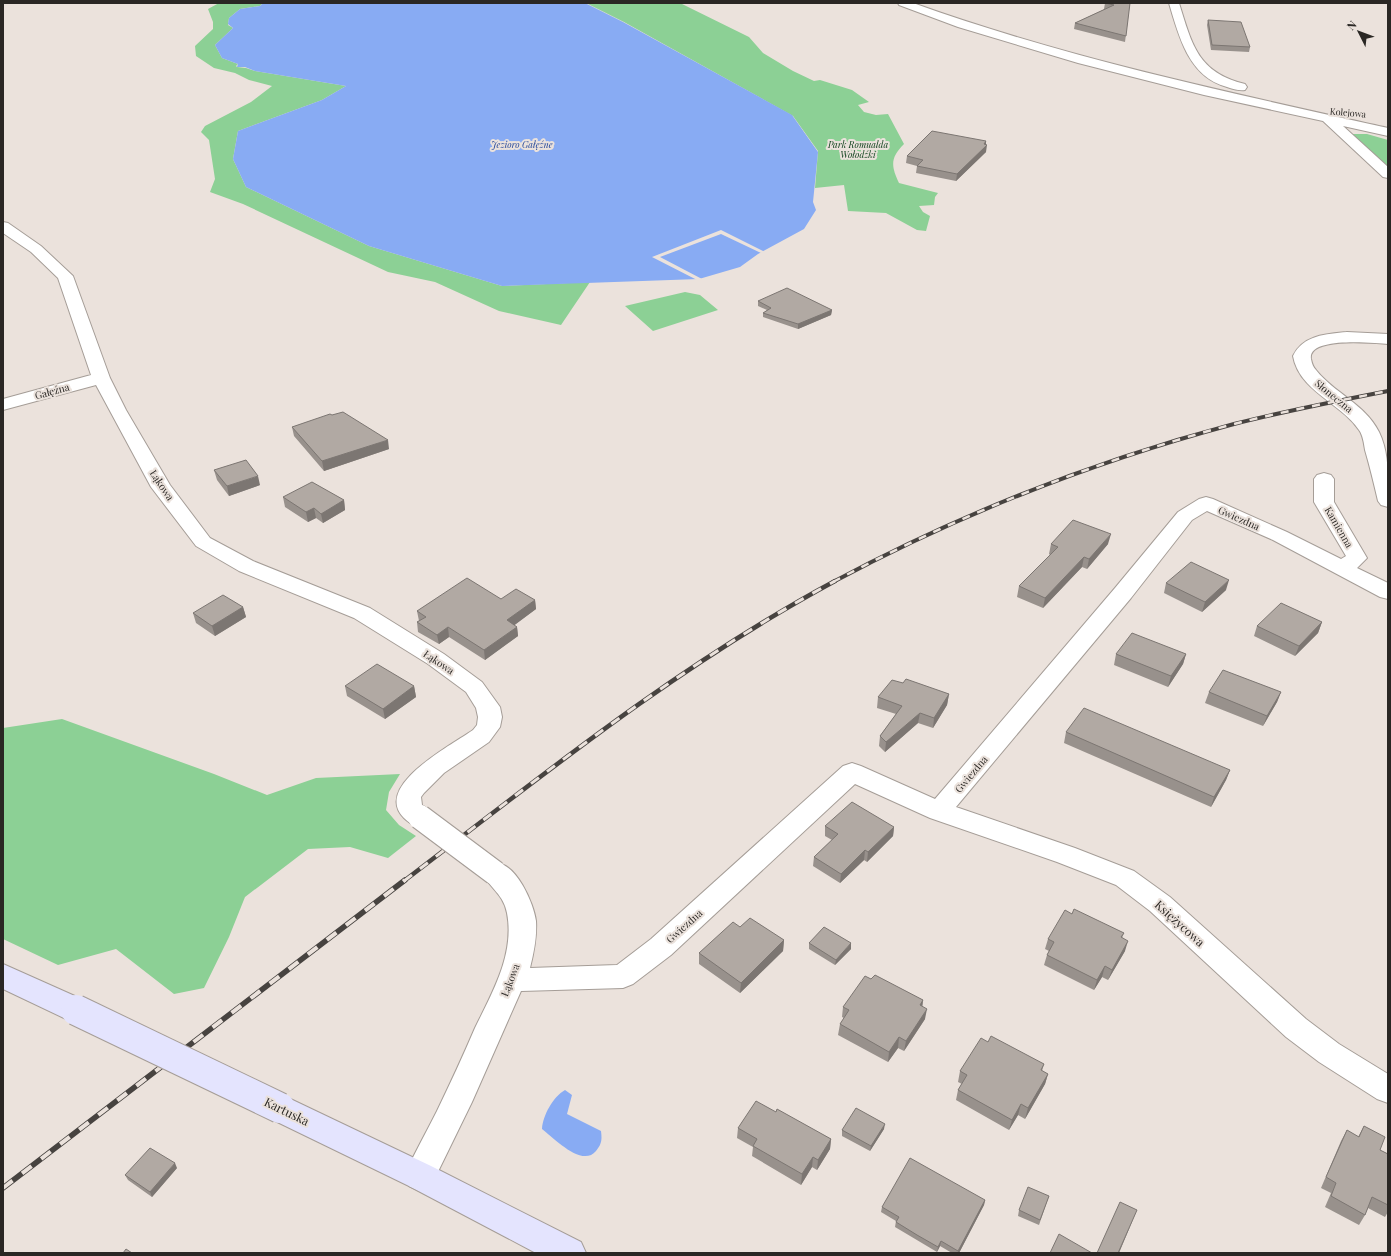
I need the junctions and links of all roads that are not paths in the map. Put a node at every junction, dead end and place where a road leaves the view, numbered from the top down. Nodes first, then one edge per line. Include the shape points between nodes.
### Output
1 (902, 3) edge
2 (1174, 3) edge
3 (1361, 113) dead end
4 (1323, 114) junction
5 (1388, 132) edge
6 (1388, 174) edge
7 (3, 226) edge
8 (1388, 339) edge
9 (101, 378) junction
10 (3, 405) edge
11 (1324, 479) dead end
12 (1388, 500) edge
13 (1343, 568) junction
14 (1388, 592) edge
15 (939, 812) junction
16 (3, 976) edge
17 (511, 980) junction
18 (1388, 1090) edge
19 (420, 1176) junction
20 (568, 1253) edge

1 - 4 street via 1009,40 1103,66
2 - 4 street via 1183,33 1203,70 1217,79
3 - 4 street, Kolejowa
4 - 5 street
4 - 6 street
7 - 9 street, Łąkowa via 36,249 65,276
8 - 12 street, Słoneczna via 1332,339 1307,347 1302,356 1304,367 1310,375 1360,418 1370,432
9 - 10 street, Gałęźna
9 - 17 street, Łąkowa, bridge via 161,487 203,542 246,566 362,613 459,675 481,696 488,707 488,727 481,736 414,786 408,803 420,817 495,873 510,887 517,898 522,919 520,950
11 - 13 street, Kamienna via 1324,502 1357,558
13 - 14 street, Gwiezdna
13 - 15 street, Gwiezdna via 1206,503 1185,516
15 - 17 street, Gwiezdna via 852,772 661,946 623,976
15 - 18 street, Księżycowa via 1125,878 1160,904 1296,1028 1329,1053
16 - 19 main road, Kartuska, bridge
17 - 19 street, Łąkowa via 464,1087
19 - 20 main road, Kartuska

